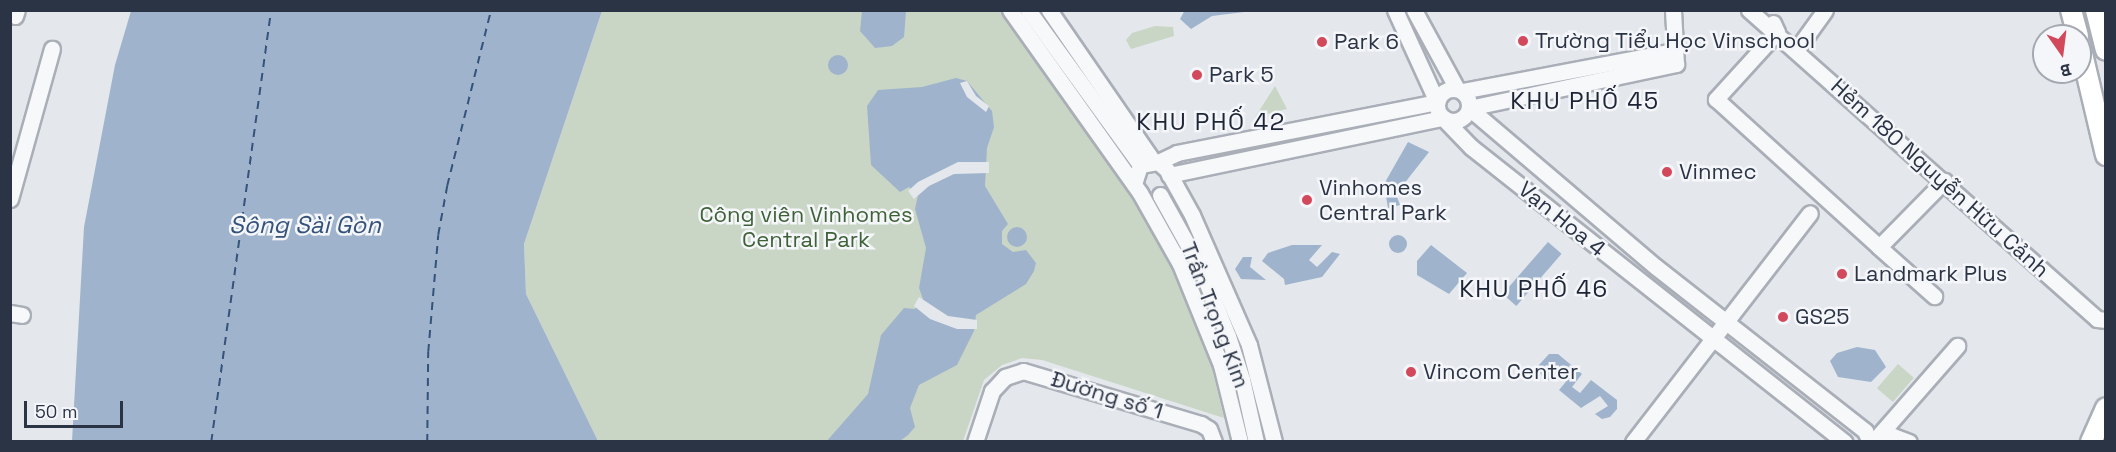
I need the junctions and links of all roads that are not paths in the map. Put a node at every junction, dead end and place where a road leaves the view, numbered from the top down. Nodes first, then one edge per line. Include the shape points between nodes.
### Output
1 (1010, 10) edge
2 (1028, 10) edge
3 (1049, 10) edge
4 (1395, 10) edge
5 (1414, 10) edge
6 (1672, 10) edge
7 (1749, 10) edge
8 (1766, 10) edge
9 (1825, 10) edge
10 (2096, 10) edge
11 (1778, 32) junction
12 (52, 49) dead end
13 (1797, 49) junction
14 (2106, 50) edge
15 (1675, 57) junction
16 (2089, 84) edge
17 (1459, 90) junction
18 (1437, 102) junction
19 (1469, 108) junction
20 (1443, 118) junction
21 (1496, 132) junction
22 (1472, 147) junction
23 (2106, 155) edge
24 (1150, 163) junction
25 (1169, 177) junction
26 (13, 180) edge
27 (1944, 181) junction
28 (1137, 189) junction
29 (1160, 195) junction
30 (10, 199) edge
31 (1810, 213) dead end
32 (1879, 247) junction
33 (1934, 296) dead end
34 (1727, 319) junction
35 (2106, 320) edge
36 (1714, 336) junction
37 (1958, 346) dead end
38 (2106, 408) edge
39 (1211, 435) edge
40 (975, 441) edge
41 (1240, 441) edge
42 (1256, 441) edge
43 (1274, 441) edge
44 (1633, 441) edge
45 (1845, 441) edge
46 (1871, 441) edge
47 (1878, 441) edge
48 (1909, 441) edge
49 (2091, 441) edge

1 - 28 street, Trần Trọng Kim
2 - 24 street, Trần Trọng Kim
3 - 24 street, Trần Trọng Kim
4 - 18 street
5 - 17 street
6 - 15 street
7 - 11 street, Hẻm 180 Nguyễn Hữu Cảnh
8 - 11 street, Hẻm 180 Nguyễn Hữu Cảnh
9 - 13 street
10 - 14 main road
11 - 13 street, Hẻm 180 Nguyễn Hữu Cảnh
11 - 32 street via 1716,99
12 - 26 street
13 - 27 street, Hẻm 180 Nguyễn Hữu Cảnh
15 - 17 street
15 - 19 street
16 - 23 main road
17 - 18 street via 1442,93
17 - 19 street
18 - 20 street
18 - 24 street via 1177,153
19 - 20 street via 1459,120
19 - 21 street, Vạn Hoa 4
20 - 22 street, Vạn Hoa 4
20 - 25 street
21 - 22 street
21 - 34 street, Vạn Hoa 4 via 1656,267
22 - 36 street, Vạn Hoa 4
24 - 25 street, Trần Trọng Kim
24 - 28 street
25 - 29 street
25 - 43 street, Trần Trọng Kim via 1206,241 1234,305 1249,345
26 - 30 street
27 - 32 street
27 - 35 street, Hẻm 180 Nguyễn Hữu Cảnh via 2097,319
28 - 29 street via 1150,197
28 - 41 street, Trần Trọng Kim via 1192,289 1221,365
29 - 42 street, Trần Trọng Kim via 1201,269 1228,336
31 - 34 street
32 - 33 street
34 - 36 street
34 - 46 street, Vạn Hoa 4 via 1865,431
36 - 44 street
36 - 45 street, Vạn Hoa 4
37 - 46 street, Vạn Hoa 4
38 - 49 main road
39 - 40 street, Đường số 1 via 1023,371 1005,377 992,391
47 - 48 street via 1893,436

